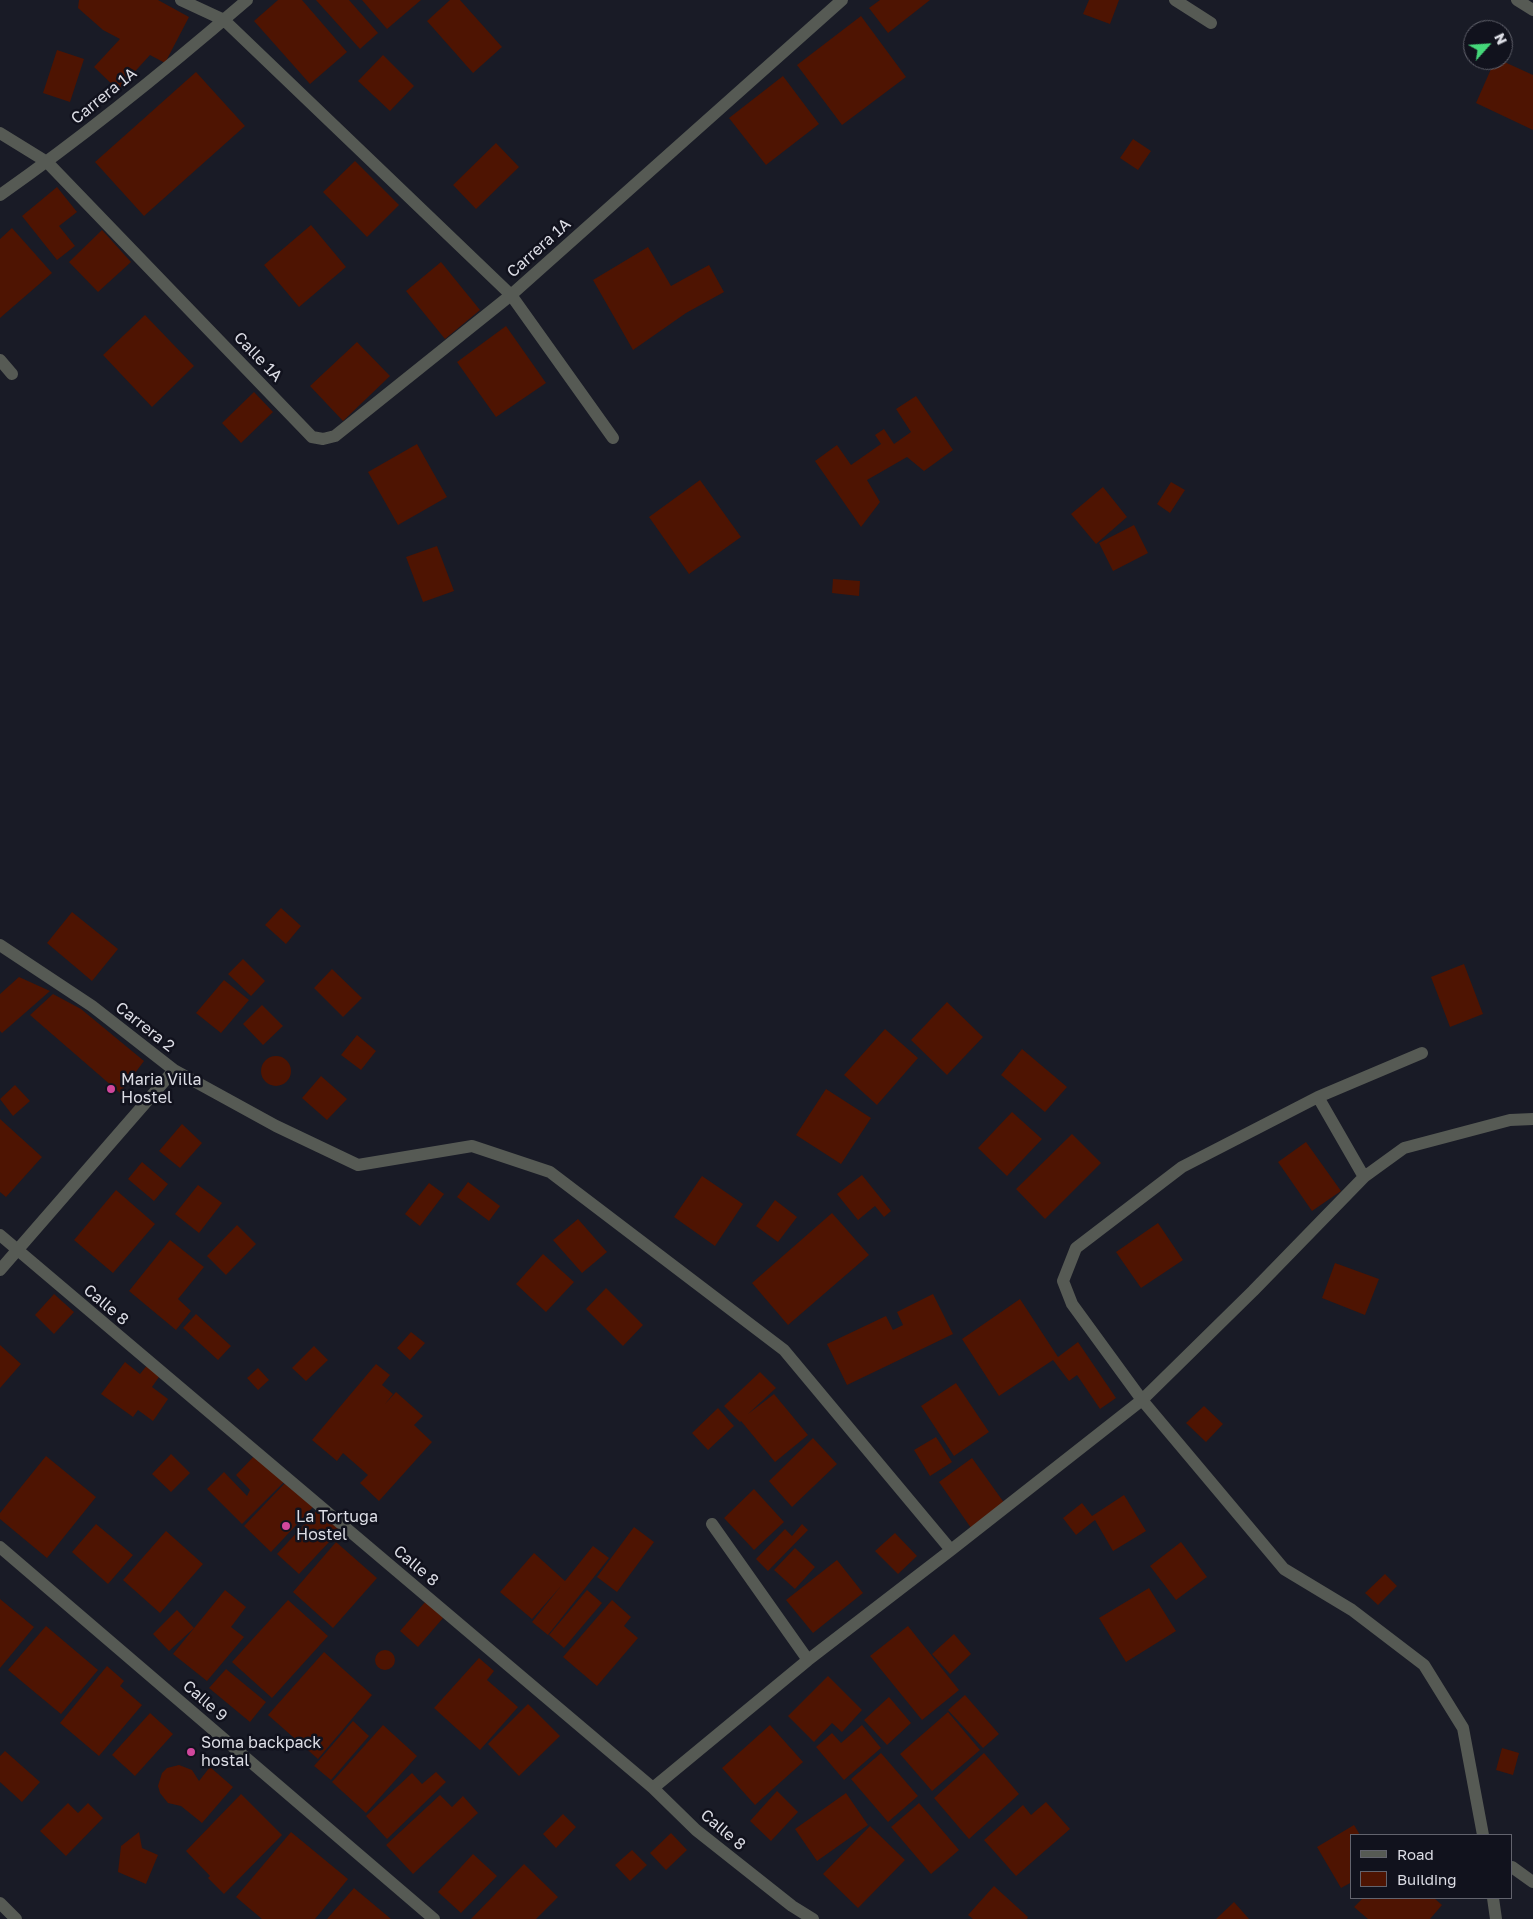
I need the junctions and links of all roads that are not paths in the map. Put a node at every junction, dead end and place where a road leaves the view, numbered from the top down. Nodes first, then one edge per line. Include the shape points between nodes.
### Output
1 (180, 0) edge
2 (247, 0) edge
3 (842, 0) edge
4 (1175, 0) edge
5 (1517, 0) edge
6 (1533, 10) edge
7 (224, 20) junction
8 (1211, 23) dead end
9 (0, 132) edge
10 (47, 162) junction
11 (0, 195) edge
12 (511, 295) junction
13 (0, 360) edge
14 (12, 374) dead end
15 (613, 438) dead end
16 (0, 944) edge
17 (1422, 1053) dead end
18 (174, 1070) junction
19 (1318, 1097) junction
20 (1533, 1119) edge
21 (1364, 1177) junction
22 (0, 1235) edge
23 (16, 1250) junction
24 (0, 1270) edge
25 (1142, 1400) junction
26 (712, 1524) dead end
27 (0, 1547) edge
28 (951, 1550) junction
29 (808, 1660) junction
30 (653, 1788) junction
31 (1483, 1834) edge
32 (1513, 1868) edge
33 (1533, 1882) edge
34 (1493, 1899) edge
35 (0, 1903) edge
36 (16, 1919) edge
37 (434, 1919) edge
38 (813, 1919) edge
39 (1496, 1919) edge

1 - 7 street
2 - 7 street, Carrera 1A
3 - 12 street, Carrera 1A
4 - 8 street
5 - 6 street
7 - 10 street, Carrera 1A
7 - 12 street, Carrera 1A
9 - 10 street, Calle 1A
10 - 11 street, Carrera 1A
10 - 12 street, Calle 1A via 312,437 335,436
12 - 15 street
13 - 14 street
16 - 18 street, Carrera 2 via 92,1006
17 - 19 street
18 - 23 street, Carrera 2
18 - 28 street via 276,1126 358,1165 472,1146 550,1172 784,1350
19 - 21 street
19 - 25 street via 1182,1168 1076,1248 1063,1281 1072,1304
20 - 21 street via 1510,1120 1404,1148
21 - 25 street
22 - 23 street, Calle 8
23 - 24 street, Carrera 2
23 - 30 street, Calle 8
25 - 28 street
25 - 31 street via 1284,1569 1352,1610 1424,1666 1463,1728
26 - 29 street
27 - 37 street, Calle 9
28 - 29 street
29 - 30 street
30 - 38 street, Calle 8 via 696,1830
32 - 33 street
34 - 39 street
35 - 36 street

